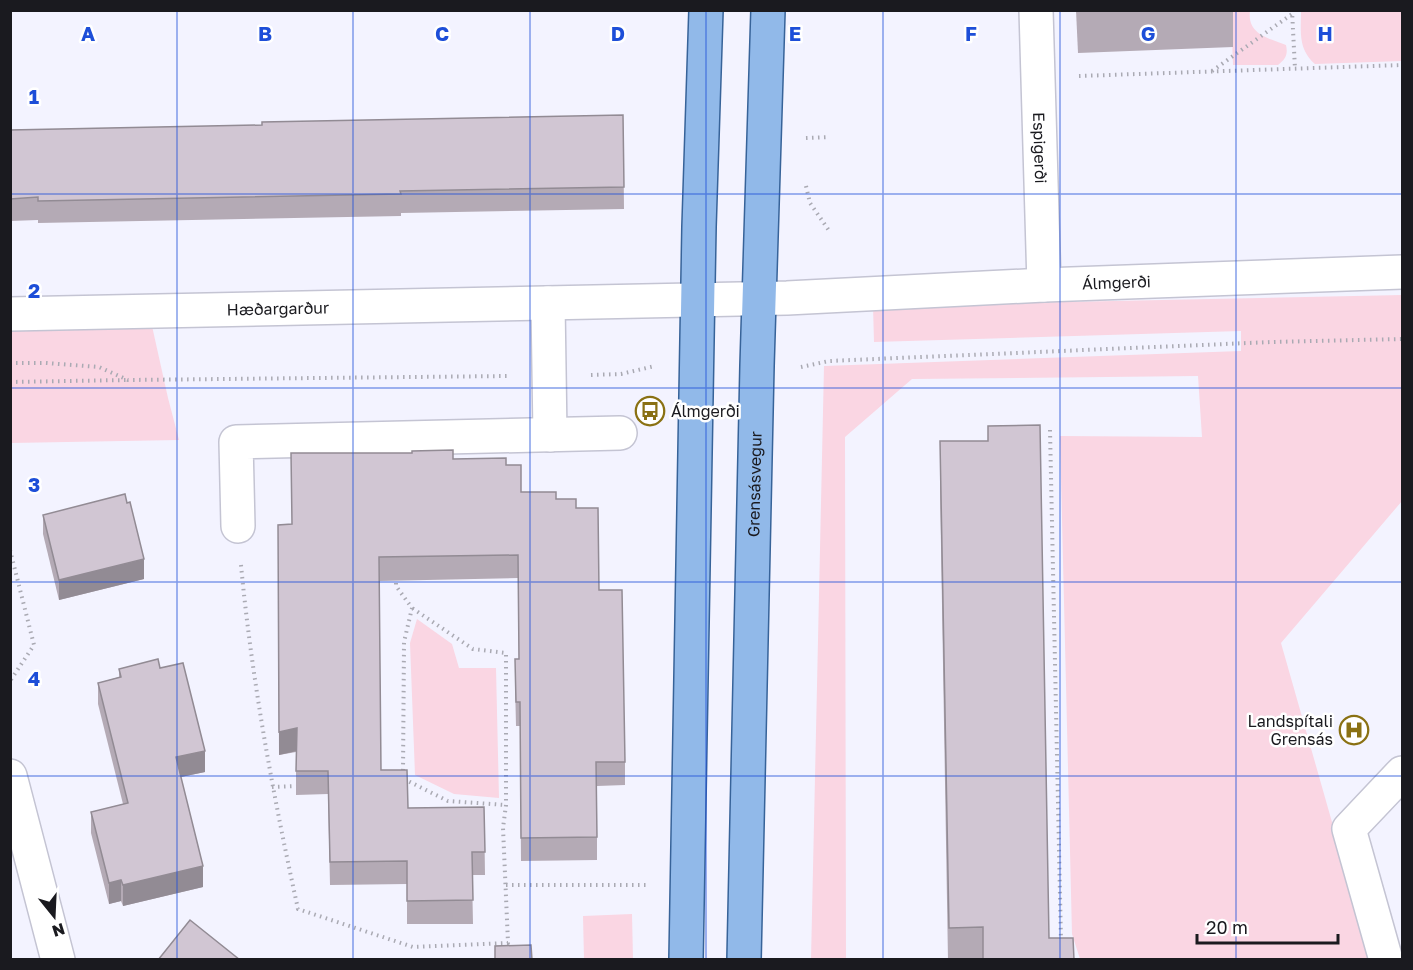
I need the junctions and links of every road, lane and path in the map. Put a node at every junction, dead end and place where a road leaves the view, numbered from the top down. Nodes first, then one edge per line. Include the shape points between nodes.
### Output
1 (706, 10) edge
2 (768, 10) edge
3 (1036, 10) edge
4 (1292, 12) edge
5 (1402, 65) edge
6 (1295, 69) junction
7 (1211, 71) junction
8 (1039, 77) junction
9 (830, 137) dead end
10 (806, 138) dead end
11 (806, 186) dead end
12 (830, 232) dead end
13 (1402, 272) edge
14 (1044, 285) junction
15 (760, 298) junction
16 (698, 300) junction
17 (548, 303) junction
18 (10, 314) edge
19 (1402, 339) edge
20 (10, 363) edge
21 (658, 366) dead end
22 (801, 367) dead end
23 (590, 375) dead end
24 (519, 376) dead end
25 (128, 380) junction
26 (10, 382) edge
27 (1050, 430) dead end
28 (620, 434) dead end
29 (550, 435) junction
30 (238, 526) joint
31 (10, 550) edge
32 (396, 575) edge
33 (412, 608) junction
34 (10, 681) edge
35 (1402, 773) edge
36 (10, 776) edge
37 (403, 778) junction
38 (399, 784) edge
39 (296, 786) edge
40 (272, 787) junction
41 (506, 806) junction
42 (506, 885) junction
43 (649, 885) dead end
44 (1065, 952) edge
45 (58, 960) edge
46 (686, 960) edge
47 (744, 960) edge
48 (1386, 960) edge

1 - 16 main road
2 - 15 main road, Grensásvegur
3 - 8 street, Espigerði
4 - 6 path
4 - 7 path
5 - 6 path
6 - 7 path
7 - 8 path
8 - 14 street, Espigerði
9 - 10 path
11 - 12 path via 810,203
13 - 14 street, Álmgerði
14 - 15 street, Álmgerði
15 - 16 street, Hæðargarður
15 - 47 main road, Grensásvegur
16 - 17 street, Hæðargarður
16 - 46 main road
17 - 18 street, Hæðargarður
17 - 29 street
19 - 22 path via 829,361
20 - 25 path via 99,367
21 - 23 path via 621,374
24 - 25 path
25 - 26 path
27 - 44 path via 1061,944
28 - 29 street
29 - 30 street via 236,442
30 - 40 path via 247,621
31 - 34 path via 34,645
32 - 33 path via 396,586
33 - 37 path via 404,642
33 - 41 path via 473,649 506,653
35 - 48 street via 1349,829
36 - 45 street
37 - 38 path
37 - 41 path via 448,801
39 - 40 path
40 - 42 path via 298,909 413,947 508,943
41 - 42 path
42 - 43 path

